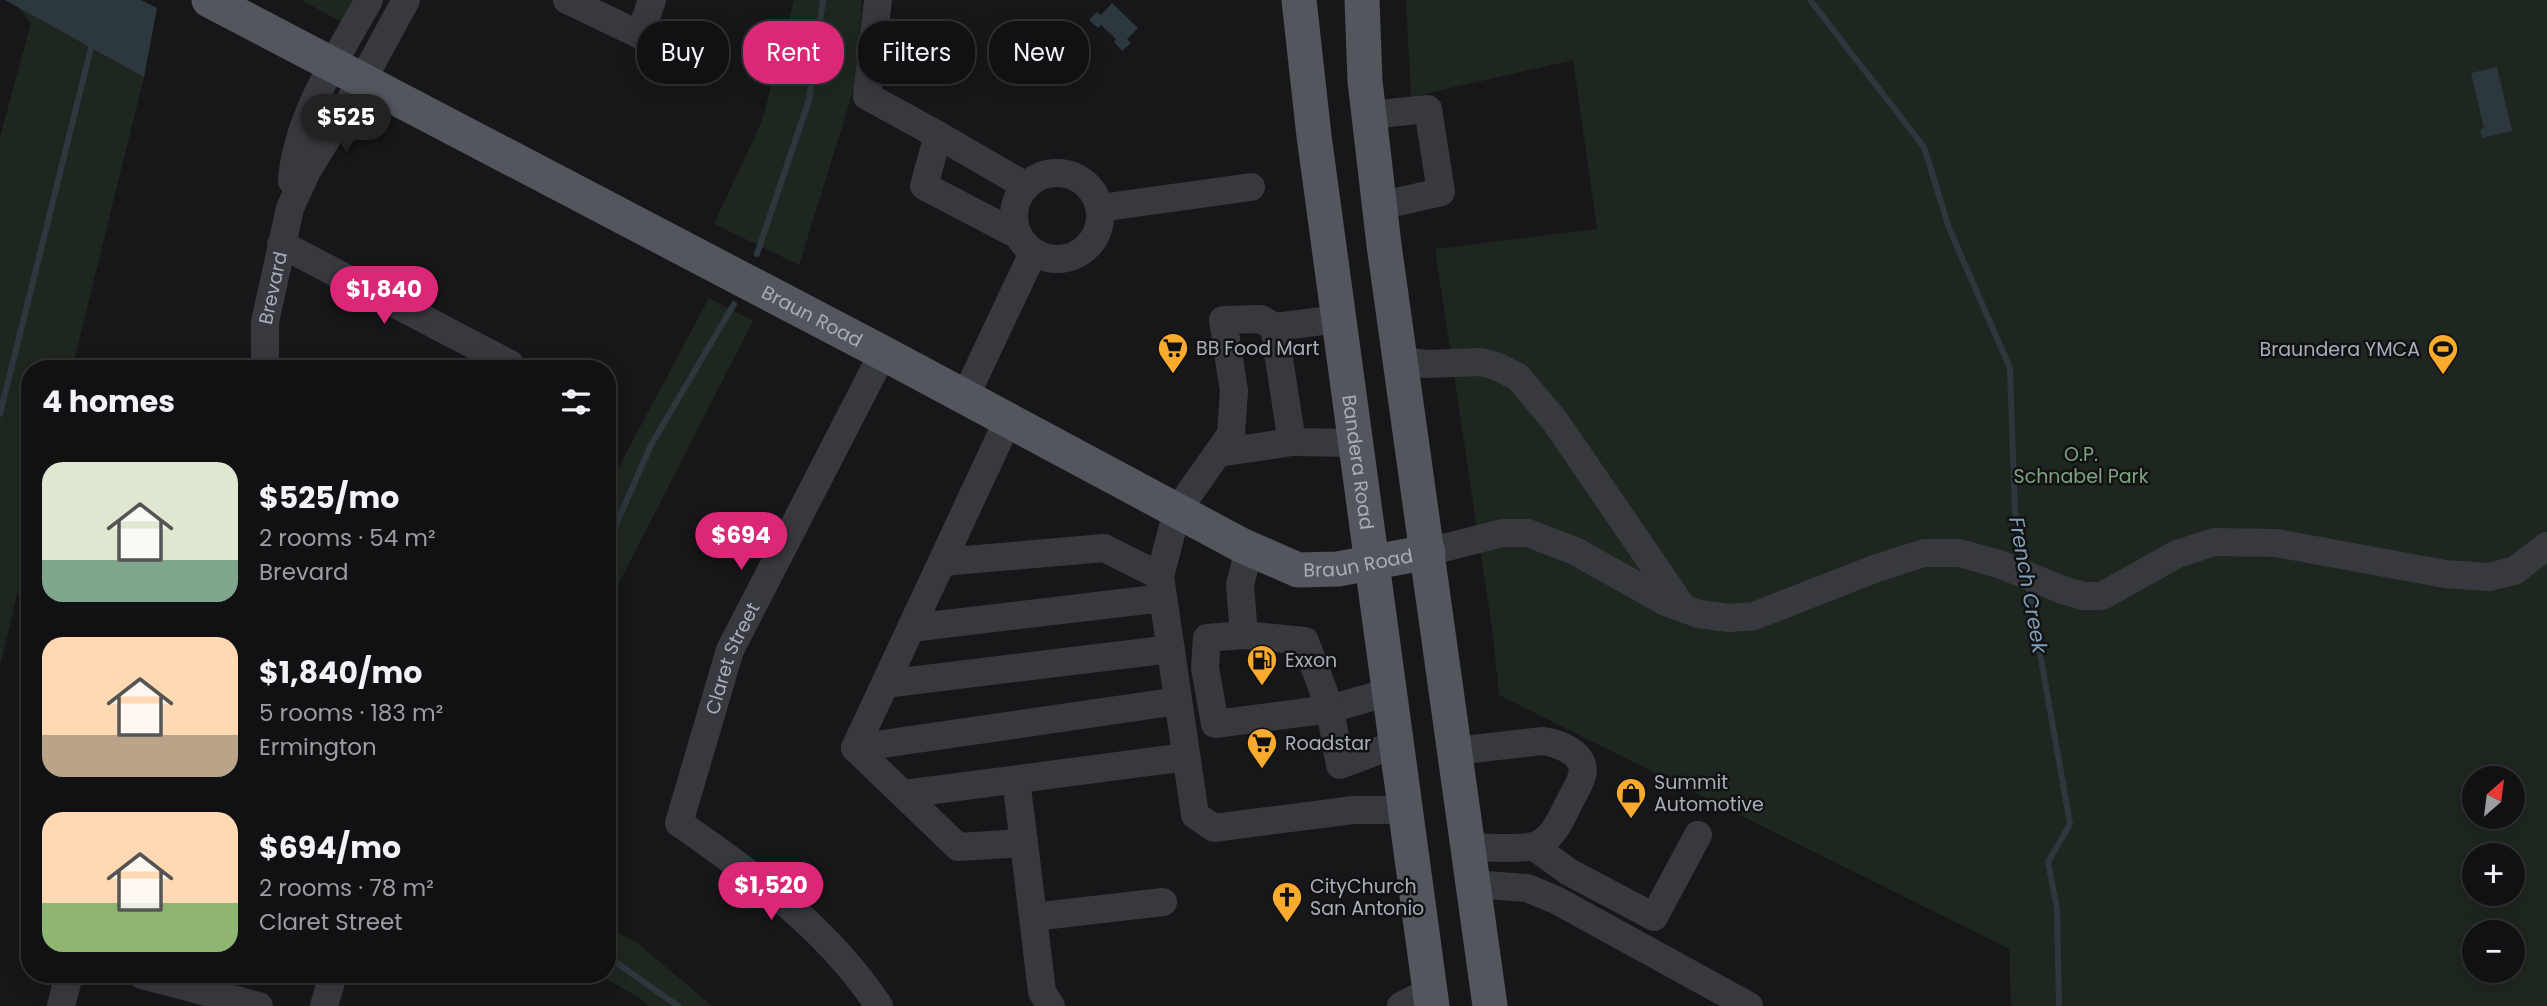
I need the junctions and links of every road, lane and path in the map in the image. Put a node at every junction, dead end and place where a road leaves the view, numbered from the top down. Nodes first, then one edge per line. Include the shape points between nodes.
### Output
1 (209, 0) edge
2 (369, 0) edge
3 (406, 0) edge
4 (567, 0) edge
5 (652, 0) edge
6 (878, 0) edge
7 (1299, 0) edge
8 (1362, 0) edge
9 (347, 71) junction
10 (1369, 115) junction
11 (938, 135) junction
12 (1026, 186) junction
13 (1251, 187) dead end
14 (1379, 206) junction
15 (1100, 208) junction
16 (281, 244) junction
17 (1025, 244) junction
18 (1339, 319) junction
19 (1274, 327) junction
20 (883, 353) junction
21 (265, 360) edge
22 (502, 360) edge
23 (1400, 361) junction
24 (965, 397) junction
25 (1008, 420) junction
26 (1292, 442) junction
27 (1355, 443) junction
28 (1218, 453) junction
29 (1177, 511) junction
30 (2547, 546) edge
31 (1249, 549) junction
32 (1427, 552) junction
33 (942, 562) junction
34 (1371, 563) junction
35 (1162, 587) junction
36 (1683, 608) junction
37 (911, 628) junction
38 (1244, 635) junction
39 (1171, 649) junction
40 (885, 684) junction
41 (1389, 692) junction
42 (1178, 701) junction
43 (1330, 709) junction
44 (1396, 744) junction
45 (855, 748) junction
46 (1455, 751) junction
47 (1186, 757) junction
48 (1016, 780) junction
49 (904, 794) junction
50 (1405, 810) junction
51 (1698, 835) dead end
52 (1024, 843) junction
53 (1533, 846) junction
54 (1468, 847) junction
55 (1473, 884) junction
56 (1163, 902) dead end
57 (1033, 917) junction
58 (67, 983) edge
59 (172, 983) edge
60 (330, 983) edge
61 (1421, 1001) edge
62 (61, 1006) edge
63 (259, 1006) edge
64 (324, 1006) edge
65 (879, 1006) edge
66 (1051, 1006) edge
67 (1490, 1006) edge
68 (1749, 1006) edge

1 - 9 main road, Braun Road
2 - 9 street
3 - 9 street
4 - 5 street via 640,36
6 - 11 street via 867,96
7 - 18 main road, Bandera Road
8 - 10 main road
9 - 16 street, Brevard via 305,125
9 - 20 main road, Braun Road
10 - 14 main road
10 - 14 street via 1428,109 1441,192
11 - 12 street
11 - 17 street via 924,186
12 - 15 street via 1049,173 1063,173 1087,185
12 - 17 street via 1018,196 1013,221
13 - 15 street
14 - 23 main road
15 - 17 street via 1096,237 1075,256 1047,259
16 - 21 street, Brevard via 265,321
16 - 22 street
17 - 24 street
18 - 19 street
18 - 27 main road, Bandera Road
19 - 26 street
19 - 28 street via 1261,319 1223,320 1234,391 1231,435
20 - 24 main road, Braun Road
20 - 65 street, Claret Street via 730,650 679,823 786,901 832,947
23 - 32 main road
23 - 36 street via 1481,362 1518,377 1555,421
24 - 25 main road, Braun Road
25 - 29 main road, Braun Road
25 - 33 street
26 - 27 street
26 - 28 street
27 - 34 main road, Bandera Road
28 - 29 street
29 - 31 main road, Braun Road
29 - 35 street
30 - 36 street via 2514,571 2488,577 2445,574 2276,543 2214,542 2177,554 2102,596 2063,590 1959,553 1924,553 1754,616 1729,618
31 - 34 main road, Braun Road via 1298,570
31 - 38 street via 1240,585
32 - 34 main road, Braun Road
32 - 36 street via 1502,533 1528,533 1574,551
32 - 46 main road
33 - 35 street via 1104,548
33 - 37 street
34 - 41 main road, Bandera Road
35 - 37 street
35 - 39 street
37 - 40 street
38 - 43 street via 1305,641
38 - 43 street via 1207,638 1205,668 1214,724
39 - 40 street
39 - 42 street
40 - 45 street
41 - 43 street
41 - 44 main road, Bandera Road
42 - 45 street
42 - 47 street
43 - 44 street via 1340,765
44 - 50 main road, Bandera Road
45 - 49 street
46 - 53 street via 1542,741 1571,750 1583,774 1558,825
46 - 54 main road
47 - 48 street
47 - 50 street via 1195,816 1214,828 1353,810
48 - 49 street
48 - 52 street
49 - 52 street via 958,846
50 - 61 main road, Bandera Road
51 - 53 street via 1654,917 1569,872
52 - 57 street
53 - 54 street
54 - 55 main road
55 - 67 main road
55 - 68 street via 1527,888 1556,900
56 - 57 street
57 - 66 street via 1042,992
58 - 62 street
59 - 63 street
60 - 64 street

